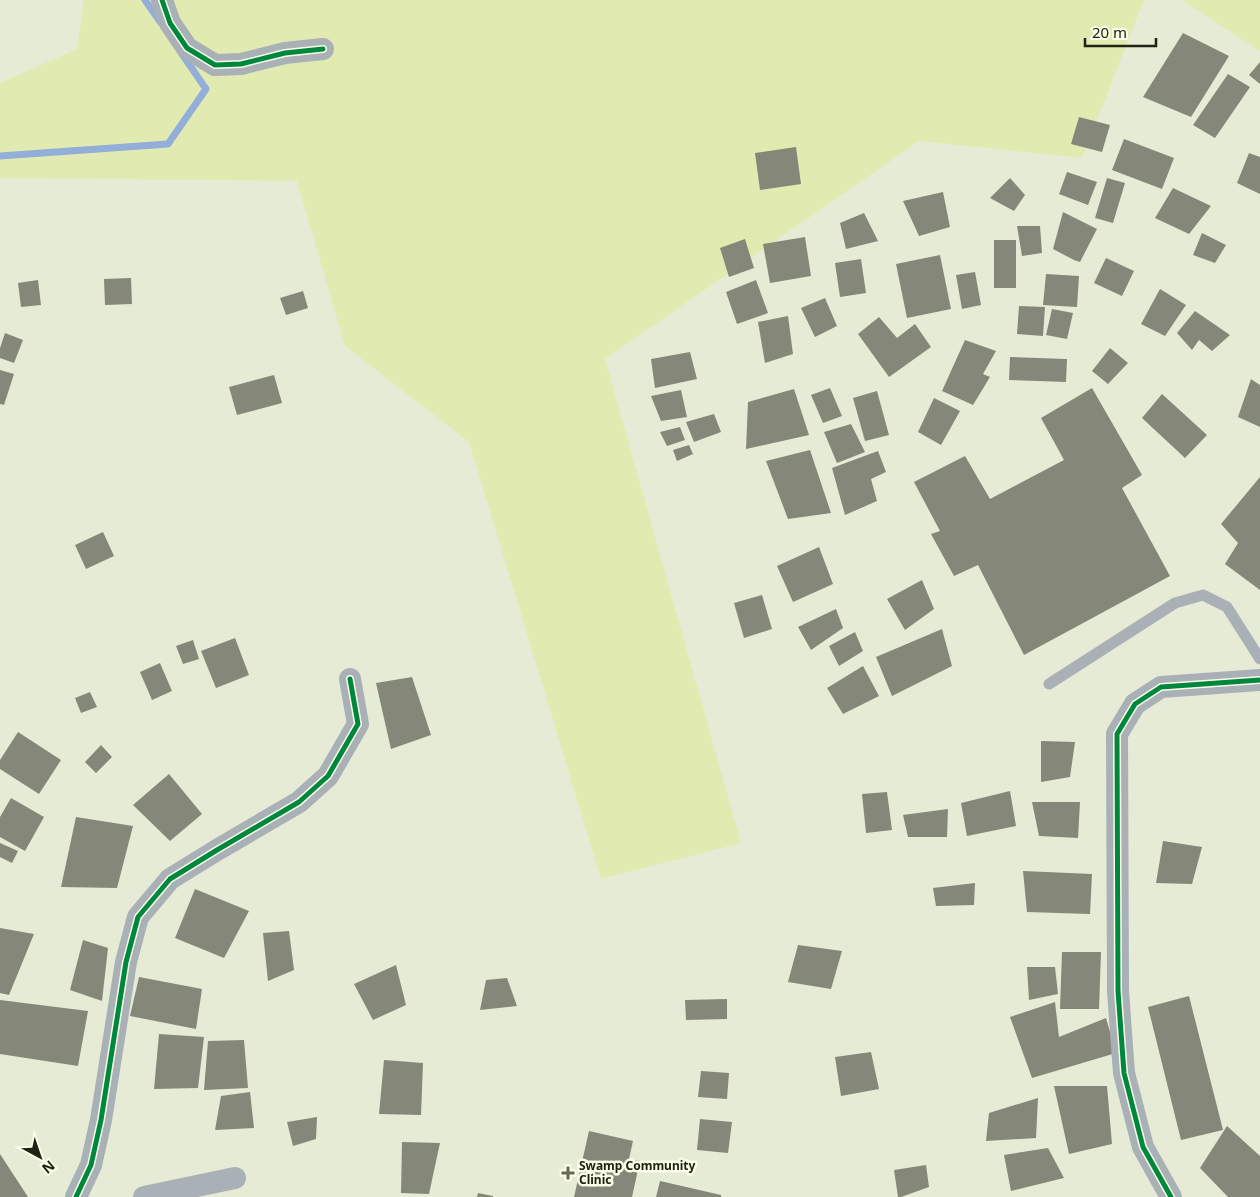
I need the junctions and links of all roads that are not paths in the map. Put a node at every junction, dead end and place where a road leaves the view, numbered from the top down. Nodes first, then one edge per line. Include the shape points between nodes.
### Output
1 (162, 0) edge
2 (323, 49) dead end
3 (1260, 659) edge
4 (350, 679) dead end
5 (1260, 680) edge
6 (1049, 684) dead end
7 (236, 1178) dead end
8 (76, 1197) edge
9 (144, 1197) edge
10 (1171, 1197) edge

1 - 2 street via 170,23 187,48 215,65 241,64 285,53
3 - 6 lane via 1227,607 1204,595 1176,603
4 - 8 street via 358,724 328,776 299,802 170,879 138,917 126,962 91,1165
5 - 10 street via 1161,687 1135,704 1117,734 1118,990 1124,1073 1143,1148
7 - 9 street

